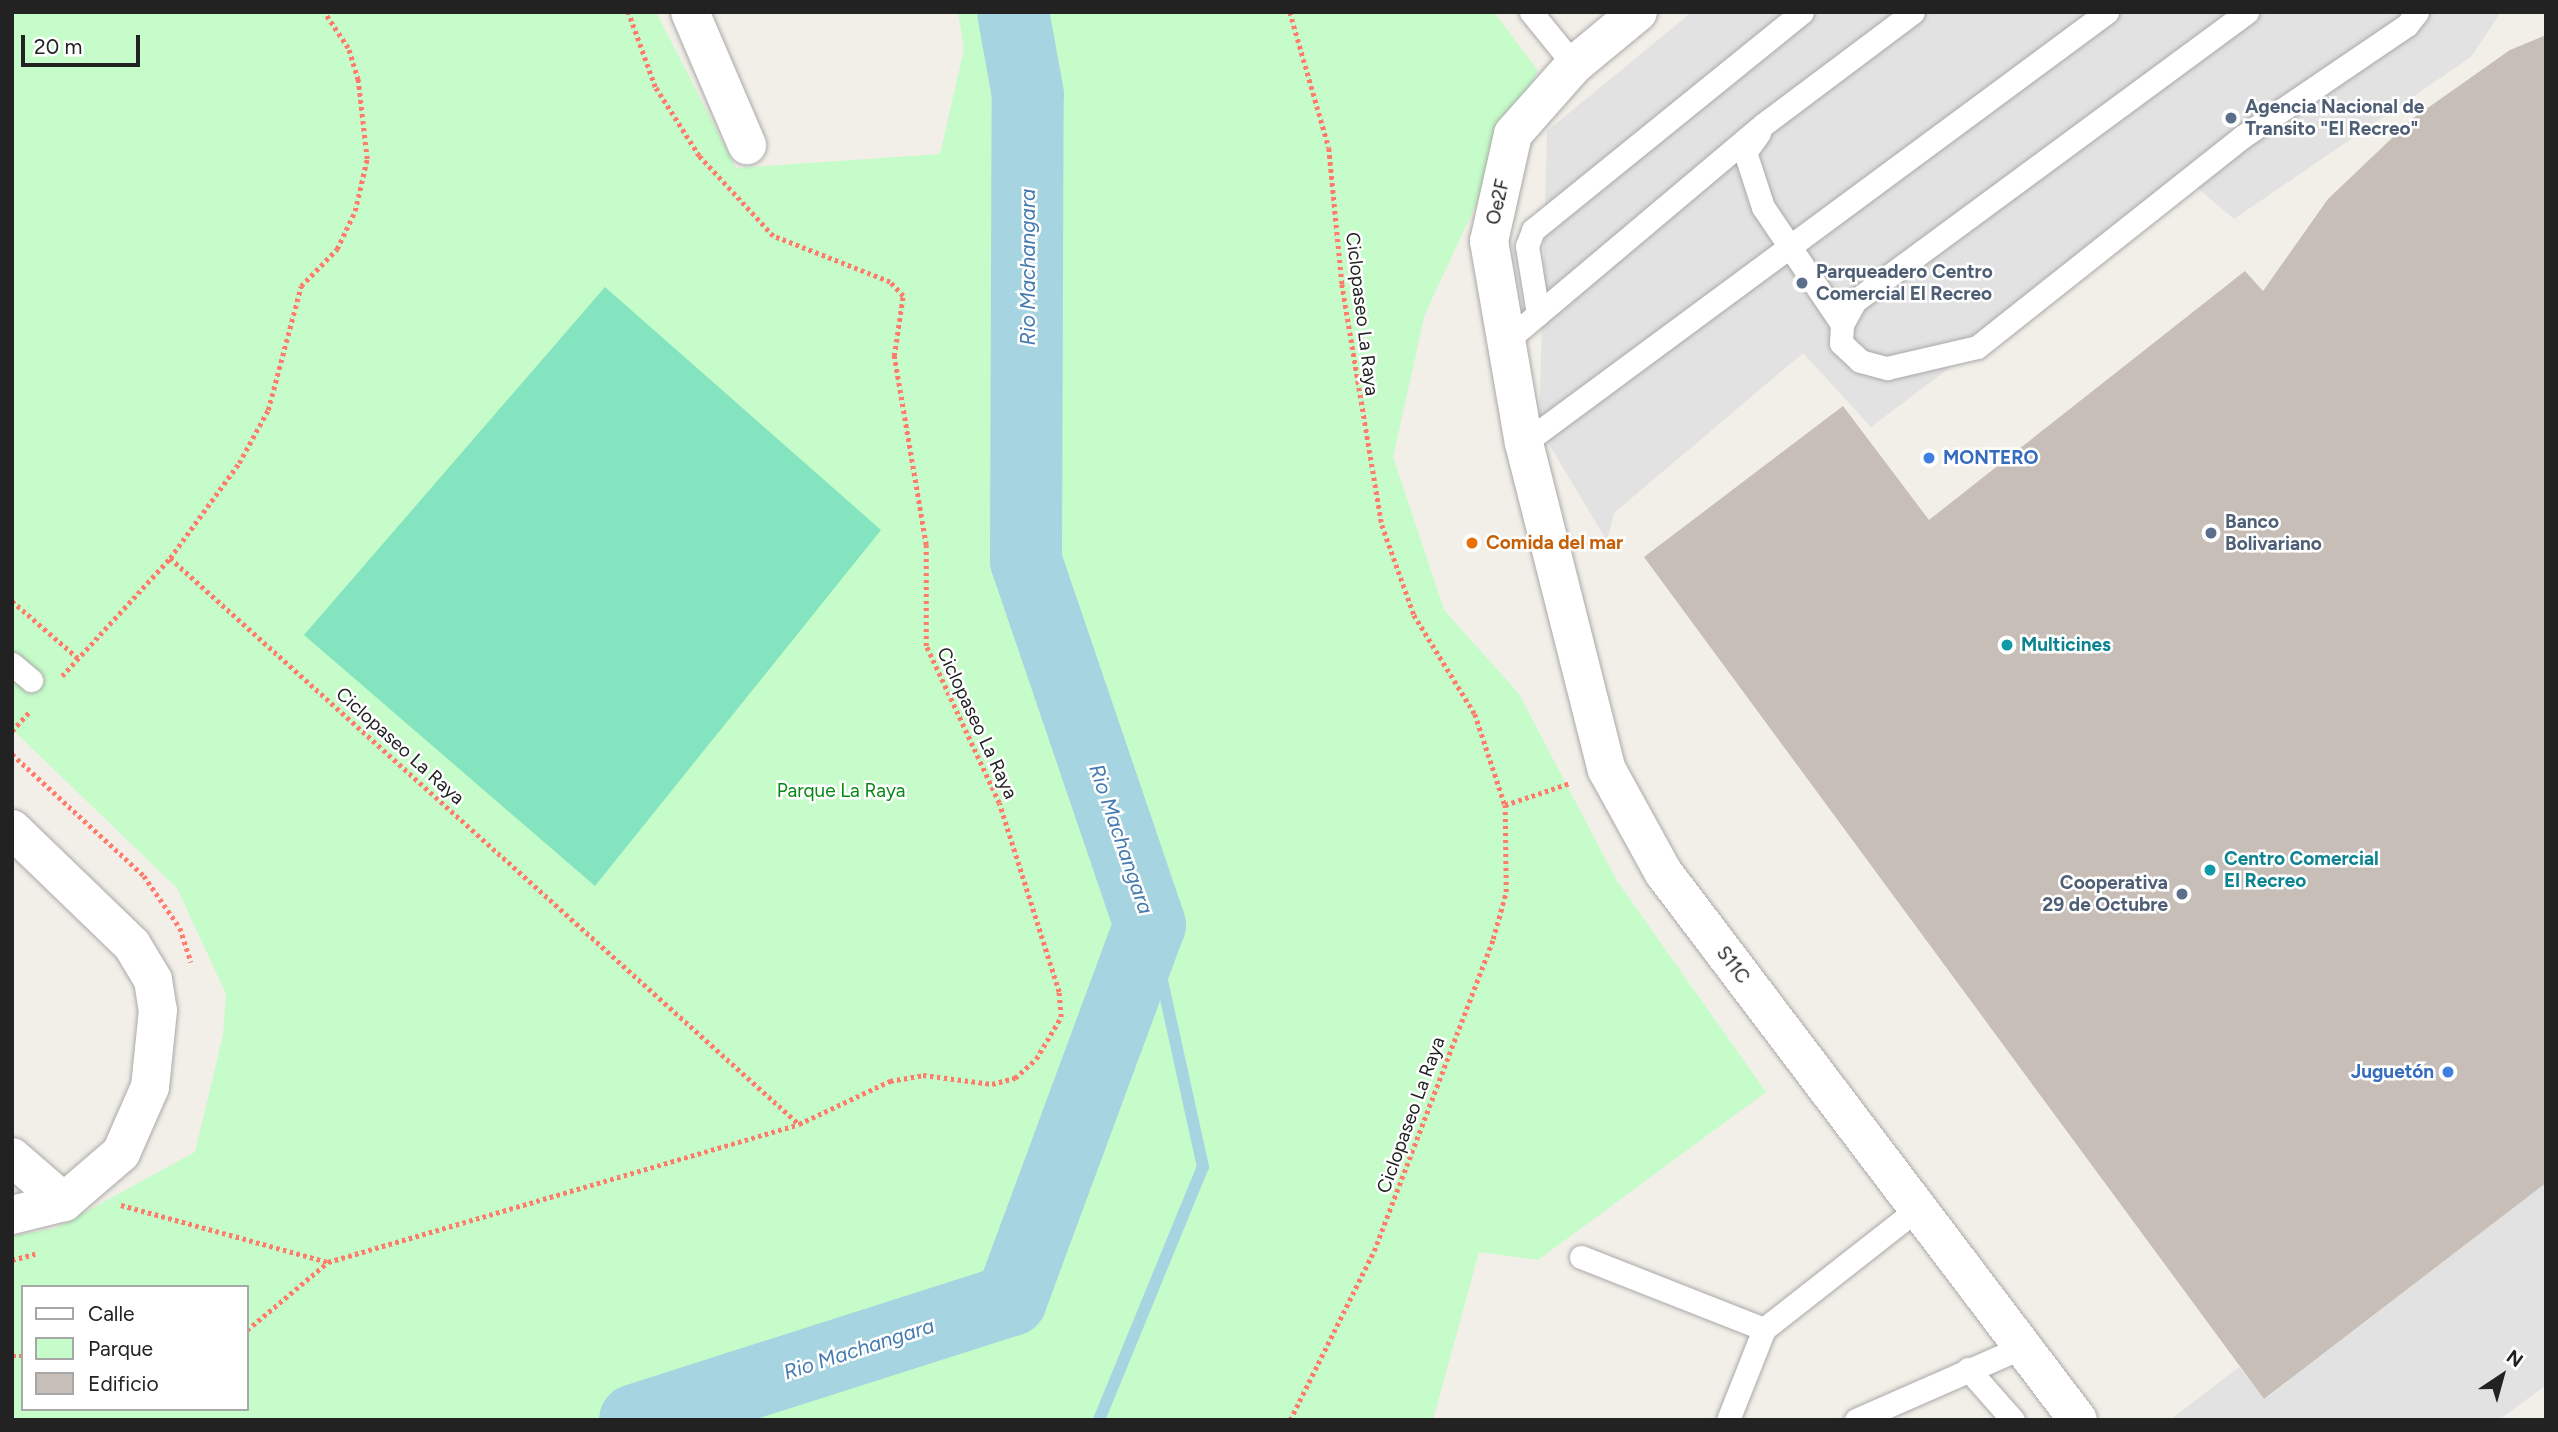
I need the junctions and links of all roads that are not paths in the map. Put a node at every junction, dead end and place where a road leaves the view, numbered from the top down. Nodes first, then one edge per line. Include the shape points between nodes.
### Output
1 (690, 12) edge
2 (1531, 12) edge
3 (1638, 12) edge
4 (1802, 12) edge
5 (1913, 12) edge
6 (2108, 12) edge
7 (2247, 12) edge
8 (2417, 12) edge
9 (1574, 65) junction
10 (1764, 124) junction
11 (747, 145) dead end
12 (1793, 245) junction
13 (1538, 314) junction
14 (1842, 324) junction
15 (1506, 341) junction
16 (1524, 443) junction
17 (12, 664) edge
18 (31, 680) dead end
19 (12, 830) edge
20 (12, 1157) edge
21 (64, 1202) junction
22 (1917, 1209) junction
23 (12, 1215) edge
24 (1581, 1257) dead end
25 (1764, 1329) junction
26 (2022, 1347) junction
27 (1968, 1369) junction
28 (1728, 1420) edge
29 (1856, 1420) edge
30 (2013, 1420) edge
31 (2078, 1420) edge

1 - 11 street
2 - 9 lane
3 - 9 street, Oe2F
4 - 13 lane via 1533,230 1527,246
5 - 10 lane
6 - 12 lane
7 - 14 lane via 1884,278 1855,301
8 - 14 lane via 2407,25 2242,137 1977,347 1888,368 1860,361 1841,343
9 - 15 street, Oe2F via 1513,134 1489,240
10 - 12 lane via 1745,152 1762,207
10 - 13 lane
12 - 14 lane
12 - 16 lane
13 - 15 lane
15 - 16 street, Oe2F
16 - 22 street, S11C via 1607,770 1663,872
17 - 18 lane
19 - 21 street via 132,945 157,996 150,1087 121,1153
20 - 21 street
21 - 23 street
22 - 25 lane
22 - 26 street, S11C
24 - 25 lane
25 - 28 lane
26 - 27 lane
26 - 31 street, S11C
27 - 29 lane
27 - 30 lane

